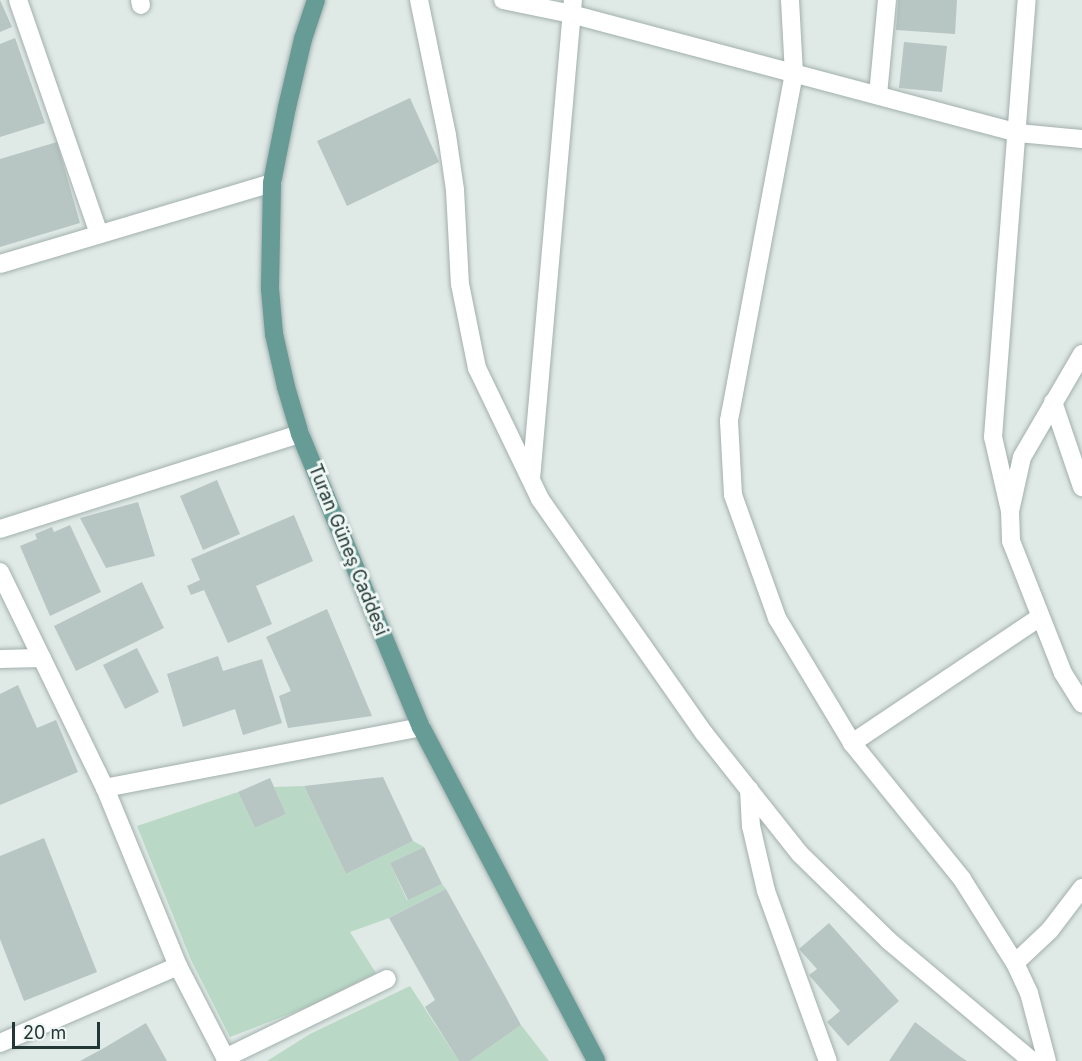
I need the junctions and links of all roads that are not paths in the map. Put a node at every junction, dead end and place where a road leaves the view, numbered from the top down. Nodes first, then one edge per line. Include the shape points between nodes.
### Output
1 (18, 0) edge
2 (316, 0) edge
3 (419, 0) edge
4 (503, 0) edge
5 (790, 0) edge
6 (887, 0) edge
7 (1027, 0) edge
8 (572, 7) edge
9 (794, 73) junction
10 (878, 95) junction
11 (1018, 133) junction
12 (1082, 139) edge
13 (272, 183) junction
14 (99, 234) junction
15 (0, 264) edge
16 (1082, 354) edge
17 (1053, 402) junction
18 (300, 434) junction
19 (531, 480) junction
20 (1082, 487) edge
21 (1010, 511) junction
22 (0, 529) edge
23 (0, 572) edge
24 (1040, 618) junction
25 (42, 658) junction
26 (0, 659) edge
27 (1082, 704) edge
28 (421, 727) junction
29 (852, 743) junction
30 (105, 788) junction
31 (749, 789) junction
32 (1082, 888) edge
33 (1015, 963) junction
34 (178, 966) junction
35 (387, 979) dead end
36 (0, 1044) edge
37 (226, 1059) edge
38 (595, 1061) edge
39 (828, 1061) edge
40 (1032, 1061) edge
41 (1047, 1061) edge

1 - 14 street
2 - 13 main road, Turan Güneş Caddesi via 286,107
3 - 19 street via 447,135 455,189 460,284 477,368
4 - 8 street
5 - 9 street
6 - 10 street
7 - 11 street
8 - 9 street
8 - 19 street
9 - 10 street
9 - 29 street via 729,421 733,495 777,618
10 - 11 street
11 - 12 street
11 - 21 street via 993,437
13 - 14 street
13 - 18 main road, Turan Güneş Caddesi via 273,334
14 - 15 street
16 - 17 street
17 - 20 street
17 - 21 street via 1022,457
18 - 22 street
18 - 28 main road, Turan Güneş Caddesi
19 - 31 street via 540,499 677,694
21 - 24 street via 1011,541
23 - 25 street
24 - 27 street via 1063,673
24 - 29 street
25 - 26 street
25 - 30 street
28 - 30 street
28 - 38 main road, Turan Güneş Caddesi
29 - 33 street via 962,879
30 - 34 street
31 - 39 street via 751,826 766,891
31 - 40 street via 800,854 889,941
32 - 33 street via 1050,930
33 - 41 street via 1029,993
34 - 36 street
34 - 37 street
35 - 37 street

